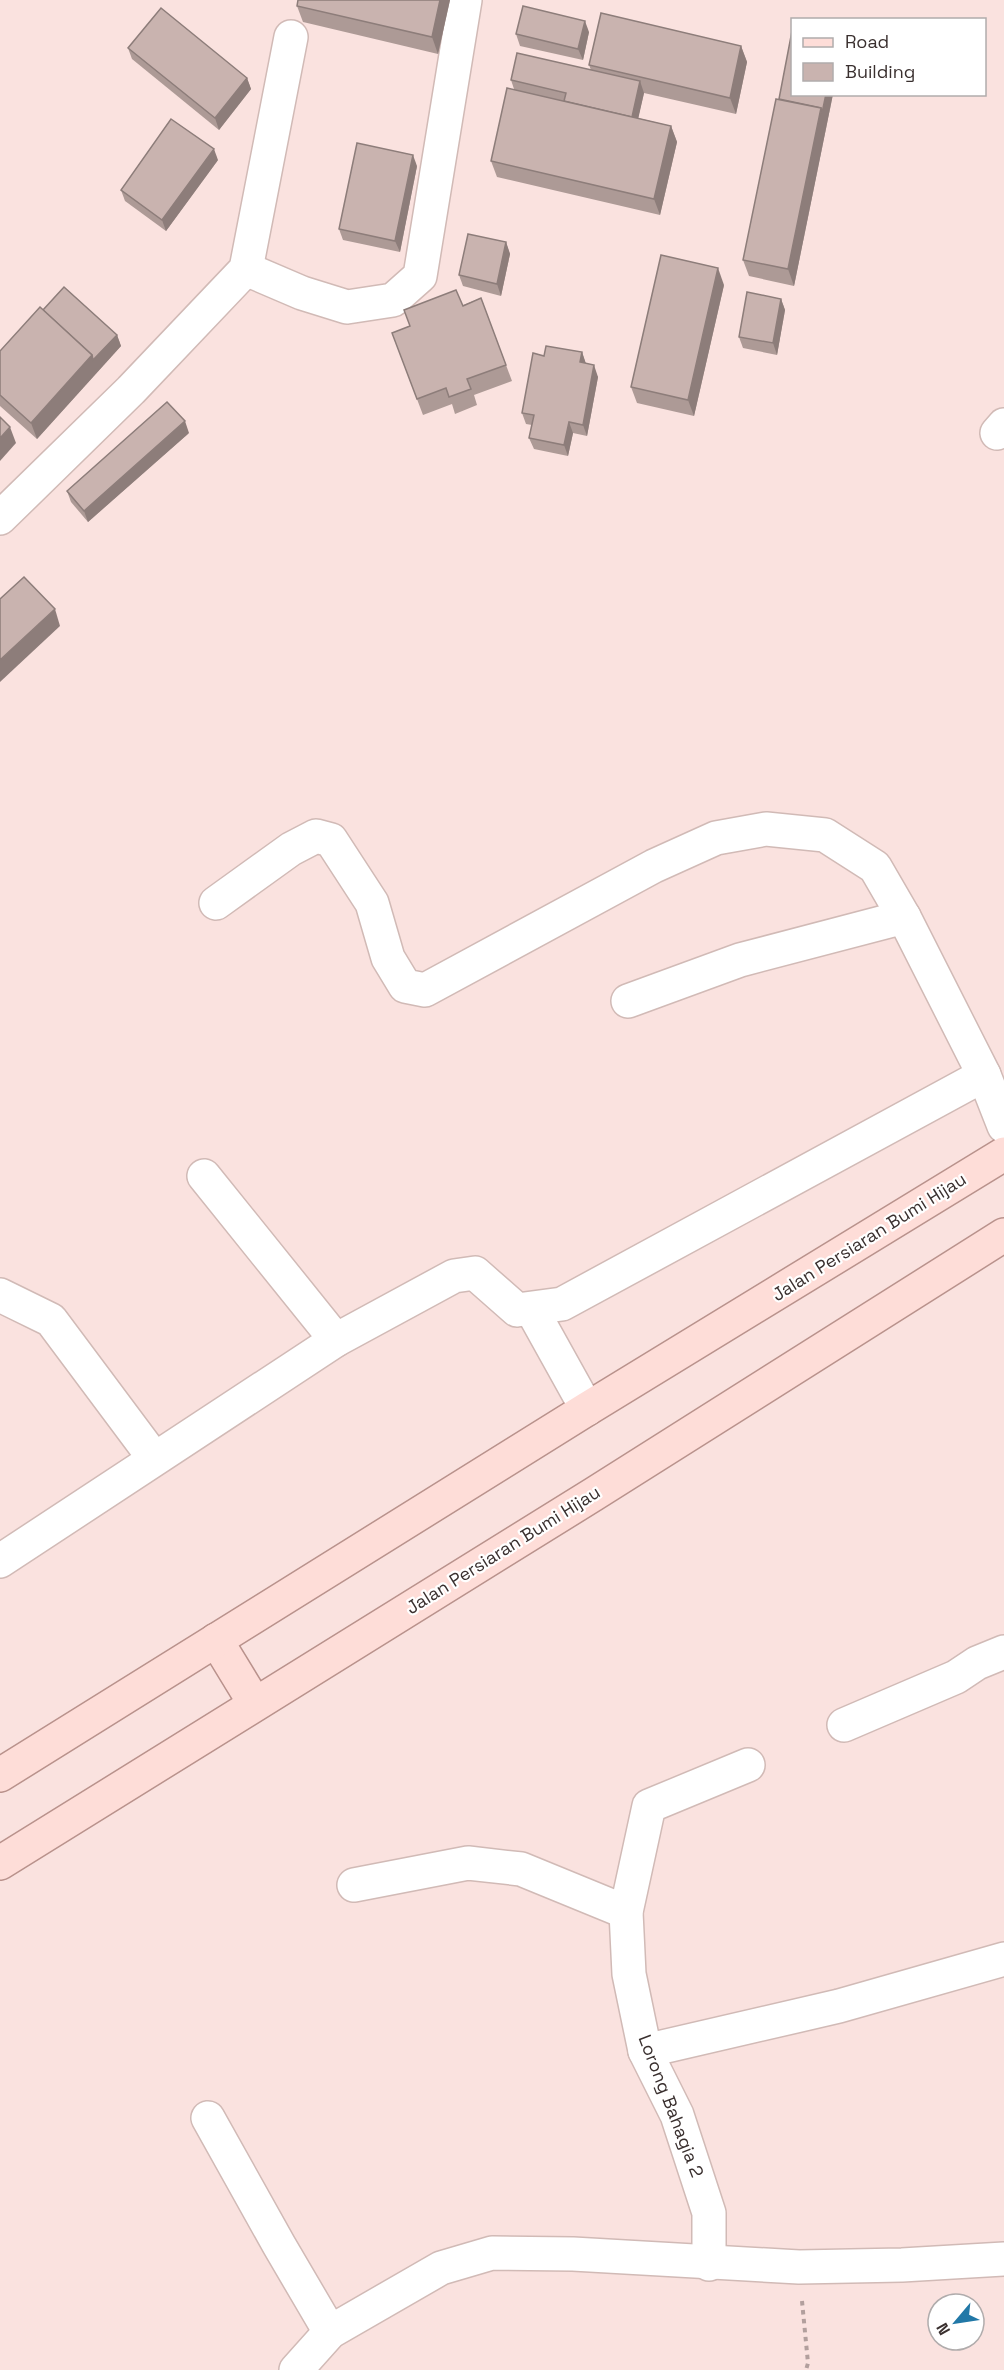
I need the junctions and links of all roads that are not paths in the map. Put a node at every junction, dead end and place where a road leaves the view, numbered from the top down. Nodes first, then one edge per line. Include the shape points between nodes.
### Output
1 (465, 0) edge
2 (291, 37) dead end
3 (246, 269) junction
4 (0, 518) edge
5 (216, 903) dead end
6 (903, 917) junction
7 (628, 1001) dead end
8 (984, 1075) junction
9 (1004, 1126) edge
10 (1004, 1154) edge
11 (204, 1176) dead end
12 (1004, 1234) edge
13 (0, 1295) edge
14 (532, 1310) junction
15 (336, 1340) junction
16 (587, 1409) junction
17 (154, 1458) junction
18 (0, 1561) edge
19 (216, 1640) junction
20 (1004, 1652) edge
21 (255, 1704) junction
22 (844, 1725) dead end
23 (748, 1764) dead end
24 (0, 1775) edge
25 (0, 1863) edge
26 (354, 1885) dead end
27 (626, 1912) junction
28 (1004, 1959) edge
29 (645, 2051) junction
30 (208, 2118) dead end
31 (1004, 2259) edge
32 (709, 2264) junction
33 (330, 2332) junction
34 (296, 2370) edge

1 - 3 street via 420,276 393,300 347,307
2 - 3 street
3 - 4 street via 131,390
5 - 6 street via 291,849 316,836 331,840 372,903 388,958 405,986 425,990 654,866 716,838 766,830 825,836 875,867
6 - 7 street via 740,960
6 - 8 street
8 - 9 street
8 - 14 street via 562,1304
10 - 16 main road, Jalan Persiaran Bumi Hijau
11 - 15 street
12 - 21 main road, Jalan Persiaran Bumi Hijau
13 - 17 street via 51,1320
14 - 15 street via 517,1310 475,1273 464,1274
14 - 16 street
15 - 17 street
16 - 19 main road, Jalan Persiaran Bumi Hijau
17 - 18 street
19 - 21 main road
19 - 24 main road, Jalan Persiaran Bumi Hijau
20 - 22 street
21 - 25 main road, Jalan Persiaran Bumi Hijau
23 - 27 street, Lorong Bahagia 2 via 649,1806
26 - 27 street via 468,1863 521,1869
27 - 29 street, Lorong Bahagia 2 via 629,1974
28 - 29 street via 839,2006
29 - 32 street, Lorong Bahagia 2 via 677,2115 709,2212
30 - 33 street
31 - 32 street via 799,2267
32 - 33 street via 573,2254 492,2253 441,2268
33 - 34 street

